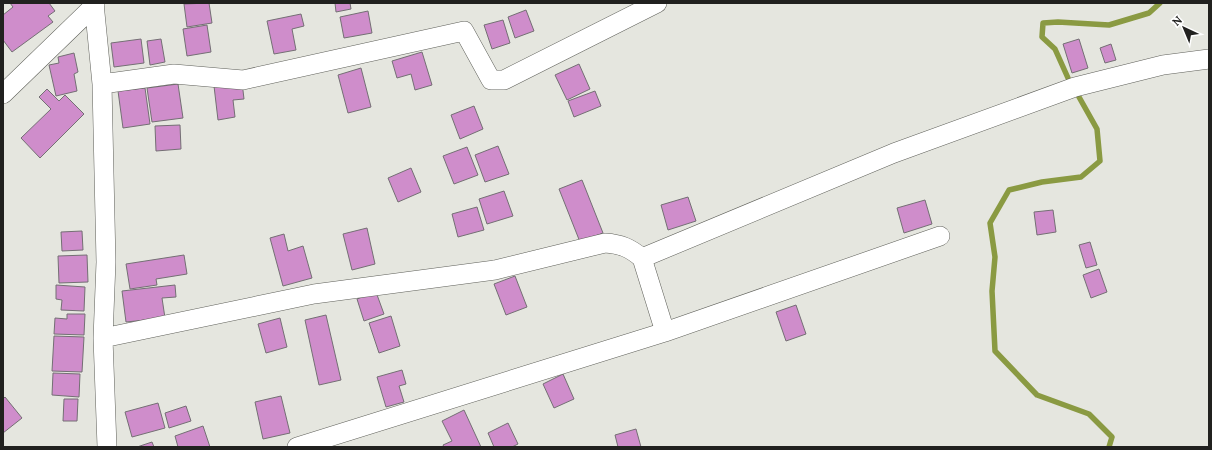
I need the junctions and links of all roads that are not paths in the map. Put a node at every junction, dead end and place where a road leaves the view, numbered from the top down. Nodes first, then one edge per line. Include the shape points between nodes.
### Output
1 (657, 3) edge
2 (94, 4) edge
3 (1209, 59) edge
4 (102, 84) junction
5 (3, 94) edge
6 (940, 236) dead end
7 (642, 258) junction
8 (665, 332) junction
9 (103, 338) junction
10 (320, 444) edge
11 (107, 447) edge
12 (296, 447) edge

1 - 4 street via 504,80 491,80 464,31 242,80 174,74
2 - 4 street
2 - 5 street
3 - 7 street via 1163,65 1075,87 894,153
4 - 9 street via 106,262
6 - 8 street
7 - 8 street
7 - 9 street via 621,244 605,243 495,270 314,294
8 - 10 street
9 - 11 street
10 - 12 street

